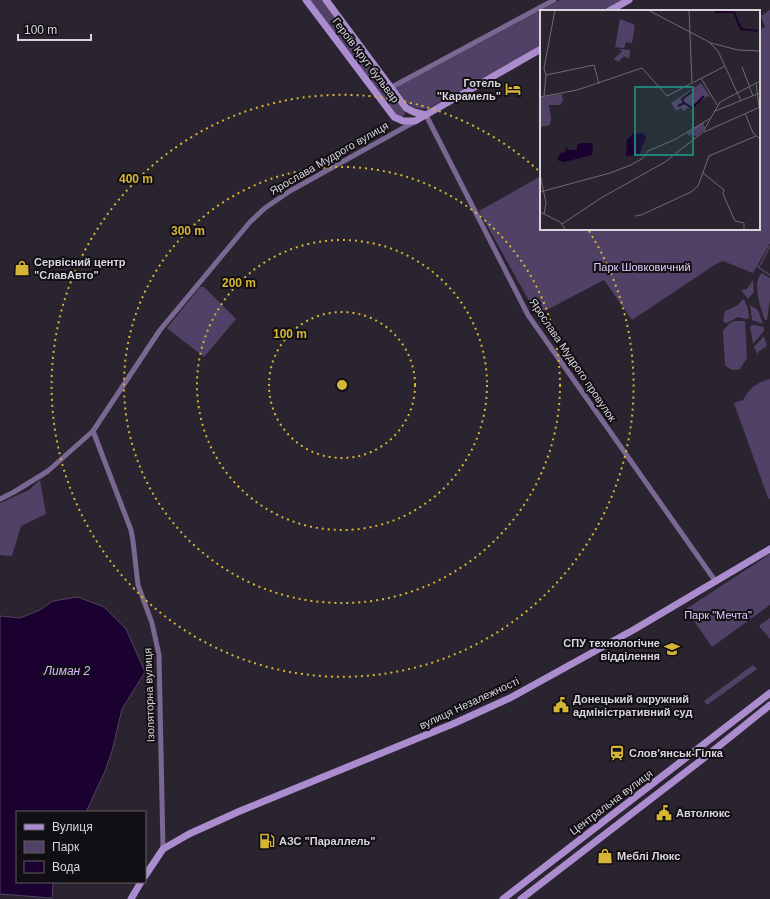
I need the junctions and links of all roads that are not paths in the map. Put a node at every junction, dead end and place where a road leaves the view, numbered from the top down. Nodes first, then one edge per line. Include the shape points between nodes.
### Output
1 (306, 0) edge
2 (326, 0) edge
3 (554, 0) edge
4 (629, 0) edge
5 (610, 10) edge
6 (540, 50) edge
7 (390, 88) junction
8 (426, 115) junction
9 (415, 121) junction
10 (93, 431) junction
11 (0, 499) edge
12 (770, 549) edge
13 (716, 582) junction
14 (770, 693) edge
15 (770, 705) edge
16 (163, 849) junction
17 (146, 874) edge
18 (140, 883) edge
19 (131, 899) edge
20 (503, 899) edge
21 (521, 899) edge

1 - 9 street, Героїв Крут бульвар via 394,117 403,121
2 - 7 street, Героїв Крут бульвар
3 - 7 street
4 - 5 street
6 - 8 street, Ярослава Мудрого вулиця
7 - 8 street, Героїв Крут бульвар via 406,108
8 - 9 street, Ярослава Мудрого вулиця
8 - 13 street, Ярослава Мудрого провулок via 528,315
9 - 10 street, Ярослава Мудрого вулиця via 290,191 250,222 160,330
10 - 11 street, Ярослава Мудрого вулиця via 48,471
10 - 16 street, Ізоляторна вулиця via 131,530 138,585 148,609 159,655
12 - 13 street, вулиця Незалежності
13 - 16 street, вулиця Незалежності via 510,698 455,724 240,811
14 - 20 street, Центральна вулиця
15 - 21 street, Центральна вулиця
16 - 17 street
18 - 19 street

